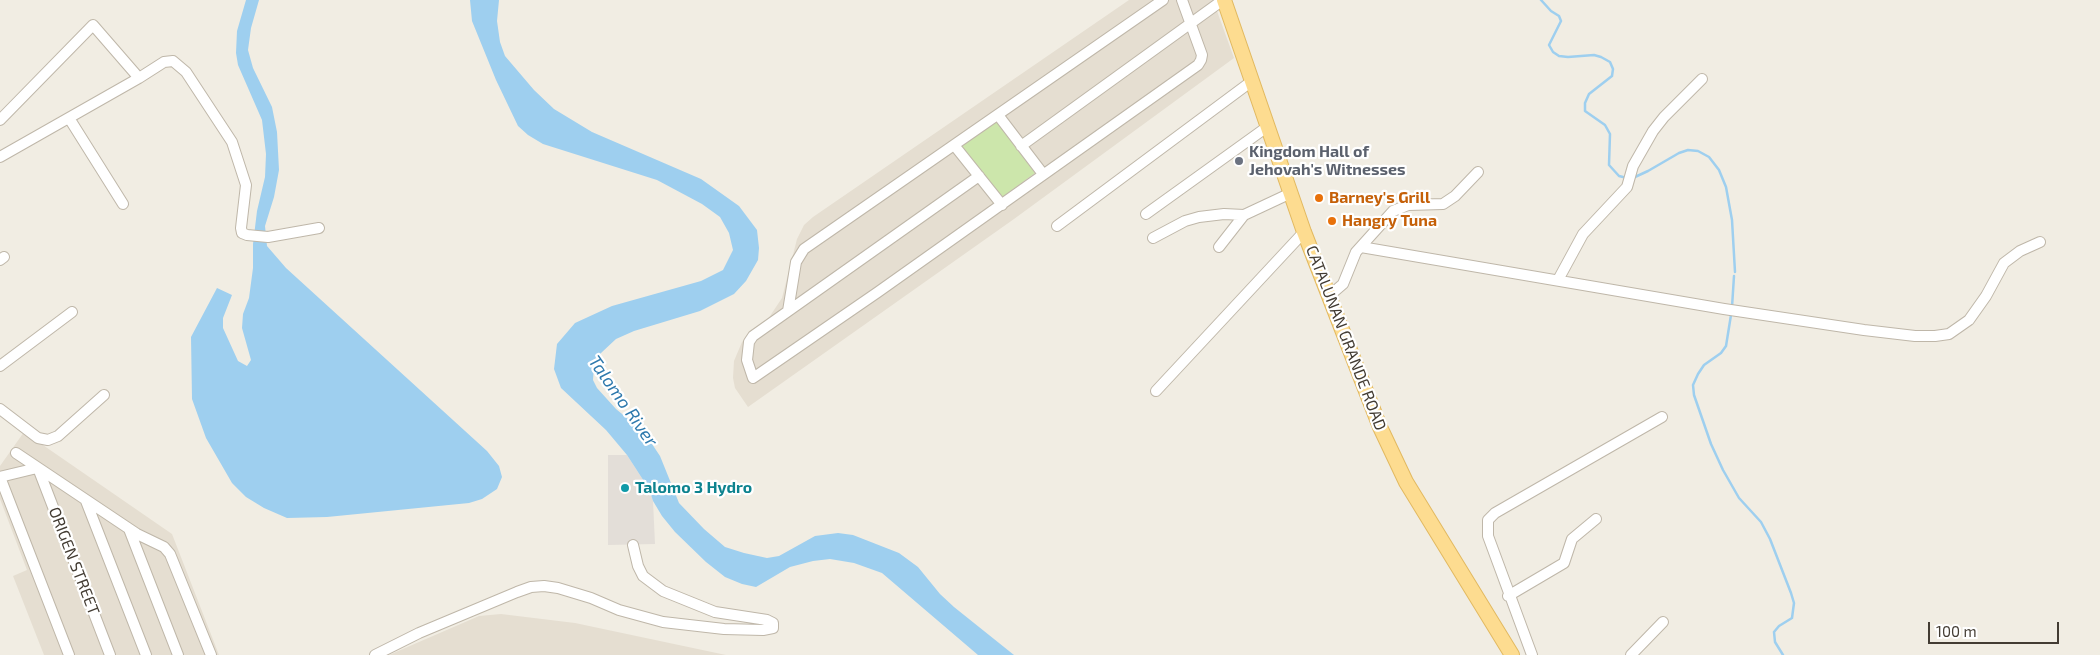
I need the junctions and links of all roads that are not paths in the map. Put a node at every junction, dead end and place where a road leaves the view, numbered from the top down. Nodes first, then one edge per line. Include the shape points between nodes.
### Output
1 (1164, 0) edge
2 (1182, 0) edge
3 (1224, 0) edge
4 (1191, 24) junction
5 (139, 78) junction
6 (1702, 79) dead end
7 (1252, 81) junction
8 (998, 115) junction
9 (69, 118) junction
10 (0, 120) edge
11 (1268, 127) junction
12 (954, 145) junction
13 (1021, 146) junction
14 (0, 156) edge
15 (1478, 172) dead end
16 (1043, 174) junction
17 (979, 176) junction
18 (1291, 193) junction
19 (123, 204) dead end
20 (1002, 204) junction
21 (1146, 214) dead end
22 (1244, 215) junction
23 (1057, 226) dead end
24 (319, 228) dead end
25 (1304, 232) junction
26 (1153, 238) dead end
27 (2040, 242) dead end
28 (1218, 247) dead end
29 (1361, 247) junction
30 (1558, 280) junction
31 (1329, 296) junction
32 (788, 311) junction
33 (72, 312) dead end
34 (0, 366) edge
35 (1156, 391) dead end
36 (104, 396) dead end
37 (0, 409) edge
38 (1662, 417) dead end
39 (16, 454) dead end
40 (37, 468) junction
41 (0, 477) edge
42 (86, 501) junction
43 (1596, 519) dead end
44 (130, 529) junction
45 (633, 545) dead end
46 (1508, 596) junction
47 (1664, 622) dead end
48 (70, 655) edge
49 (110, 655) edge
50 (146, 655) edge
51 (178, 655) edge
52 (211, 655) edge
53 (375, 655) edge
54 (1512, 655) edge
55 (1532, 655) edge
56 (1631, 655) edge

1 - 8 street
2 - 4 street
3 - 4 street
3 - 7 main road, CATALUNAN GRANDE ROAD
4 - 13 street
4 - 16 street via 1202,55 1200,63
5 - 9 street
5 - 10 street via 93,25
5 - 24 street via 168,61 177,62 213,111 234,147 246,185 241,230 244,234 268,237
6 - 30 street via 1664,117 1637,159 1626,187 1583,234
7 - 11 main road, CATALUNAN GRANDE ROAD
7 - 23 street
8 - 12 street
8 - 13 street
9 - 14 street
9 - 19 street
11 - 18 main road, CATALUNAN GRANDE ROAD
11 - 21 street
12 - 17 street
12 - 32 street via 800,253
13 - 16 street
15 - 29 street via 1444,204 1399,207
16 - 20 street
17 - 20 street
17 - 32 street
18 - 22 street
18 - 25 main road, CATALUNAN GRANDE ROAD
20 - 32 street via 753,378 747,360 749,342 759,330
22 - 26 street via 1199,217
22 - 28 street
25 - 31 main road, CATALUNAN GRANDE ROAD
25 - 35 street
27 - 30 street via 2020,250 2004,263 1969,320 1949,334 1935,336 1799,321
29 - 30 street
29 - 31 street via 1352,258 1343,284
31 - 54 main road, CATALUNAN GRANDE ROAD via 1394,459
33 - 34 street
36 - 37 street via 58,436 48,440 38,438
38 - 46 street via 1491,516 1487,524 1488,536
39 - 40 street
40 - 41 street
40 - 42 street
40 - 49 street, ORIGEN STREET
41 - 48 street
42 - 44 street
42 - 50 street
43 - 46 street via 1572,539 1564,562
44 - 51 street
44 - 52 street via 168,551
45 - 53 street via 643,576 663,591 715,612 767,620 773,623 773,628 724,629 663,622 544,586 517,592
46 - 55 street
47 - 56 street

